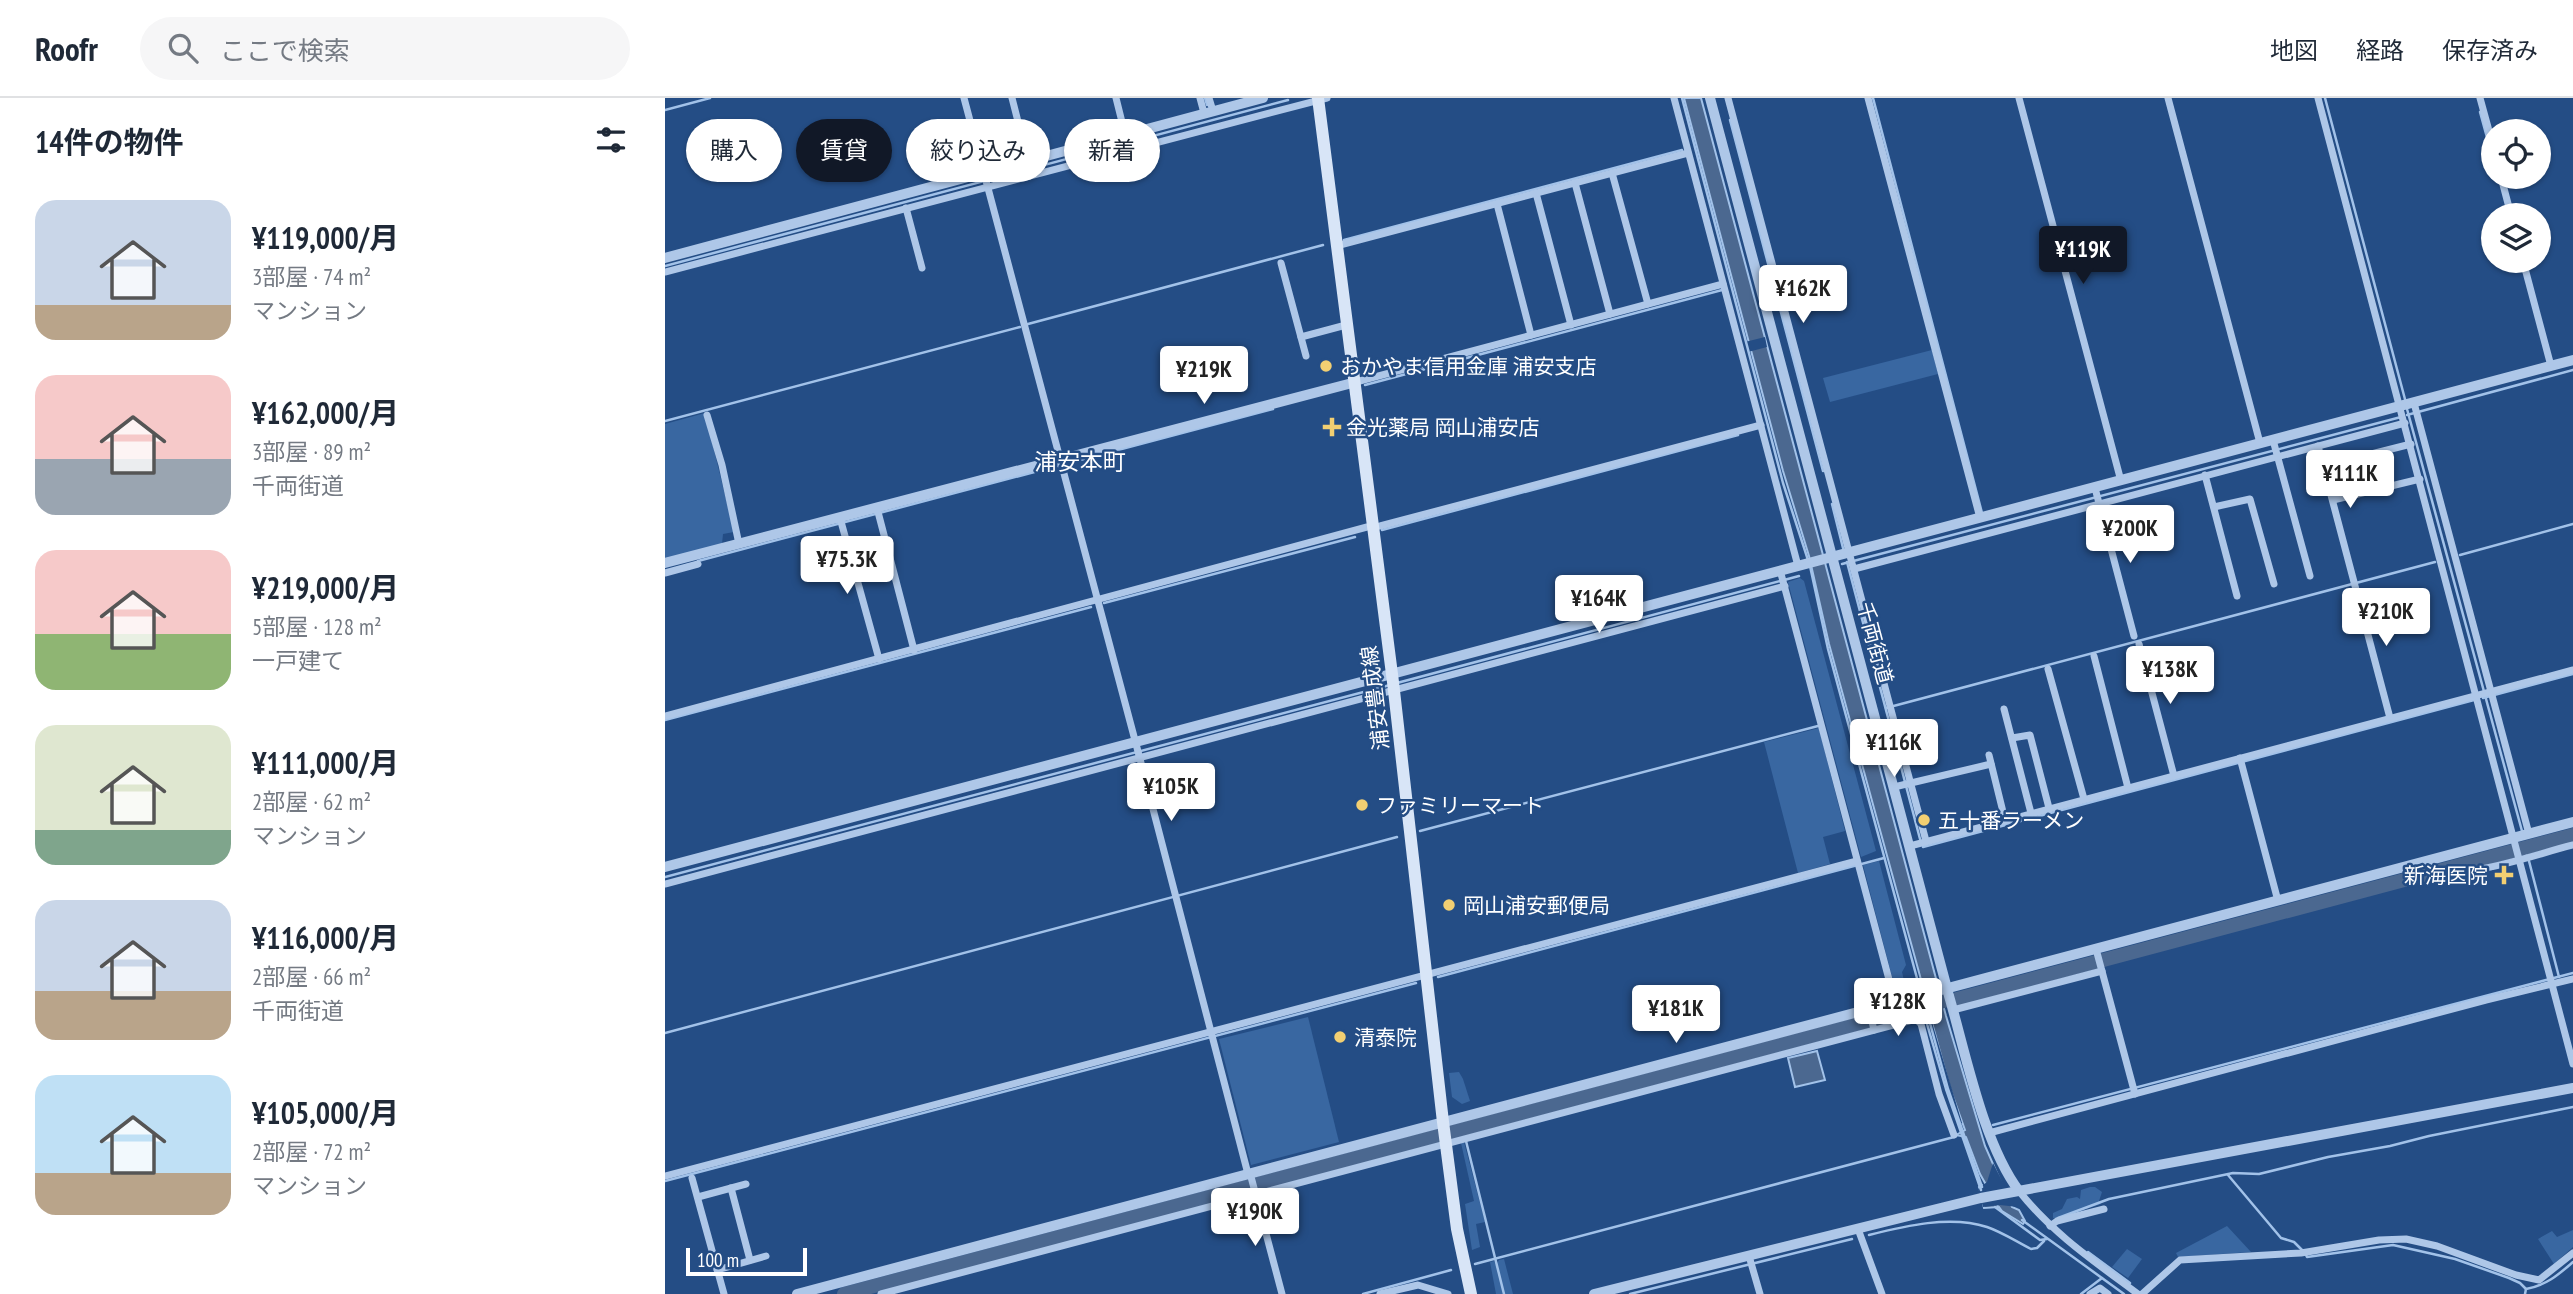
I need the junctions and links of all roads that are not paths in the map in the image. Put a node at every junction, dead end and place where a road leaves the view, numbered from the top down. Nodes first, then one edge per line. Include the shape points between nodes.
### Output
1 (964, 98) edge
2 (1012, 98) edge
3 (1116, 98) edge
4 (1200, 98) edge
5 (1209, 98) edge
6 (1263, 98) edge
7 (1674, 98) edge
8 (1710, 98) edge
9 (1728, 98) edge
10 (1868, 98) edge
11 (2019, 98) edge
12 (2168, 98) edge
13 (2318, 98) edge
14 (2480, 98) edge
15 (1321, 99) edge
16 (1246, 111) junction
17 (1208, 112) junction
18 (1732, 113) junction
19 (1715, 117) junction
20 (970, 119) edge
21 (1017, 119) edge
22 (1121, 119) edge
23 (2486, 119) edge
24 (1183, 127) junction
25 (1160, 130) edge
26 (1688, 153) junction
27 (1739, 162) junction
28 (1050, 163) edge
29 (1612, 173) junction
30 (979, 182) edge
31 (987, 182) edge
32 (1574, 183) junction
33 (1536, 193) junction
34 (903, 203) junction
35 (1497, 204) junction
36 (1757, 230) junction
37 (1336, 246) junction
38 (665, 258) edge
39 (681, 261) junction
40 (1281, 263) dead end
41 (922, 268) dead end
42 (665, 272) edge
43 (2526, 273) edge
44 (1723, 284) junction
45 (1648, 304) junction
46 (1610, 314) junction
47 (1346, 325) junction
48 (1571, 325) junction
49 (1531, 335) junction
50 (1301, 337) junction
51 (1306, 356) dead end
52 (2573, 360) edge
53 (2551, 366) junction
54 (1356, 382) junction
55 (2408, 411) junction
56 (707, 415) dead end
57 (1806, 418) junction
58 (1761, 425) junction
59 (2260, 443) junction
60 (2410, 444) junction
61 (2318, 446) junction
62 (2276, 449) junction
63 (1060, 460) junction
64 (2324, 466) junction
65 (2206, 475) junction
66 (2420, 478) junction
67 (2121, 481) junction
68 (2097, 497) junction
69 (2333, 500) junction
70 (2214, 506) junction
71 (878, 512) junction
72 (1980, 518) junction
73 (841, 521) junction
74 (1374, 526) junction
75 (739, 544) junction
76 (1829, 558) junction
77 (1851, 561) junction
78 (698, 564) dead end
79 (1802, 565) junction
80 (673, 566) edge
81 (665, 573) edge
82 (2310, 576) dead end
83 (1783, 579) junction
84 (2274, 584) dead end
85 (2238, 596) dead end
86 (1098, 601) junction
87 (914, 650) junction
88 (2094, 656) dead end
89 (879, 659) junction
90 (2048, 669) dead end
91 (2573, 670) edge
92 (1393, 683) junction
93 (2487, 694) junction
94 (2004, 709) dead end
95 (665, 716) edge
96 (2390, 718) junction
97 (2012, 738) junction
98 (1138, 751) junction
99 (1989, 755) dead end
100 (2241, 761) junction
101 (1991, 764) junction
102 (2174, 776) junction
103 (1904, 785) junction
104 (2128, 788) junction
105 (2084, 799) junction
106 (2049, 808) junction
107 (2031, 813) junction
108 (2005, 820) junction
109 (2573, 822) edge
110 (2529, 834) junction
111 (1926, 841) junction
112 (2515, 841) junction
113 (2573, 845) edge
114 (1909, 846) junction
115 (2520, 859) junction
116 (1858, 864) junction
117 (665, 867) edge
118 (2481, 869) dead end
119 (665, 884) edge
120 (2278, 901) junction
121 (2099, 960) junction
122 (1425, 975) junction
123 (2573, 979) edge
124 (2551, 980) junction
125 (1943, 989) junction
126 (1895, 1002) junction
127 (1914, 1006) junction
128 (1953, 1010) junction
129 (1869, 1012) junction
130 (1873, 1028) junction
131 (1212, 1035) junction
132 (2573, 1062) edge
133 (2573, 1088) edge
134 (2134, 1090) junction
135 (1989, 1133) junction
136 (1444, 1134) junction
137 (1954, 1135) dead end
138 (665, 1176) edge
139 (1250, 1176) junction
140 (692, 1178) dead end
141 (746, 1184) dead end
142 (731, 1188) junction
143 (1255, 1192) junction
144 (2014, 1192) junction
145 (698, 1198) junction
146 (2103, 1209) dead end
147 (2050, 1226) junction
148 (1858, 1229) junction
149 (2573, 1253) edge
150 (766, 1256) dead end
151 (750, 1261) junction
152 (1751, 1261) junction
153 (717, 1270) junction
154 (2111, 1276) junction
155 (2104, 1290) edge
156 (1599, 1293) edge
157 (724, 1294) edge
158 (798, 1294) edge
159 (881, 1294) edge
160 (1282, 1294) edge
161 (1380, 1294) edge
162 (1448, 1294) edge
163 (1471, 1294) edge
164 (1760, 1294) edge
165 (1882, 1294) edge
166 (2090, 1294) edge
167 (2140, 1294) edge

1 - 20 street
2 - 21 street
3 - 22 street
4 - 17 street
5 - 17 street
6 - 16 street
7 - 26 street
8 - 19 street, 千両街道
9 - 18 street
10 - 72 street
11 - 67 street
12 - 59 street
13 - 55 street
14 - 23 street
15 - 16 street
15 - 37 main road, 浦安豊成線
16 - 17 street
16 - 24 street
17 - 24 street
18 - 19 street
18 - 27 street
19 - 27 street, 千両街道
24 - 25 street
24 - 28 street
26 - 29 street
26 - 44 street
27 - 36 street, 千両街道
27 - 36 street
29 - 32 street
29 - 45 street
30 - 34 street
31 - 63 street
32 - 33 street
32 - 46 street
33 - 35 street
33 - 48 street
34 - 39 street
34 - 41 street
35 - 37 street
35 - 49 street
36 - 57 street, 千両街道
36 - 57 street
37 - 47 main road, 浦安豊成線
38 - 39 street
39 - 42 street
40 - 50 street
43 - 53 street
44 - 45 street
44 - 58 street
45 - 46 street
46 - 48 street
47 - 50 street
47 - 54 main road, 浦安豊成線
48 - 49 street
49 - 54 street
50 - 51 street
52 - 53 street
53 - 55 street
54 - 63 street
54 - 74 main road, 浦安豊成線
55 - 60 street
55 - 61 street
55 - 62 street
55 - 93 street
56 - 75 street
57 - 76 street, 千両街道
57 - 77 street
58 - 74 street
58 - 79 street
59 - 62 street
59 - 67 street
60 - 64 street
60 - 66 street
61 - 62 street
61 - 64 street
62 - 65 street
62 - 82 street
63 - 71 street
63 - 86 street
64 - 69 street
65 - 68 street
65 - 70 street
66 - 69 street
66 - 93 street
67 - 68 street
68 - 72 street
68 - 77 street
68 - 102 street
69 - 96 street
70 - 84 street via 2250,499
70 - 85 street
71 - 73 street
71 - 87 street
72 - 77 street
73 - 75 street
73 - 89 street
74 - 86 street
74 - 92 main road, 浦安豊成線
75 - 80 street
76 - 77 street
76 - 79 street
76 - 103 street, 千両街道
77 - 103 street via 1890,707
78 - 80 street
79 - 83 street
80 - 81 street
83 - 92 street
83 - 92 street
83 - 116 street
86 - 87 street
86 - 98 street
87 - 89 street
88 - 104 street
89 - 95 street
90 - 105 street
91 - 93 street
92 - 98 street
92 - 98 street
92 - 122 main road, 浦安豊成線
93 - 96 street
93 - 110 street
93 - 112 street
94 - 97 street
96 - 100 street
97 - 106 street via 2030,735
97 - 107 street
98 - 117 street
98 - 119 street
98 - 131 street
99 - 101 street
100 - 102 street
100 - 120 street
101 - 103 street
101 - 108 street
102 - 104 street
103 - 111 street
103 - 114 street, 千両街道
104 - 105 street
105 - 106 street
106 - 107 street
107 - 108 street
108 - 111 street
109 - 110 street
110 - 112 street
111 - 114 street
112 - 115 street
112 - 120 street
113 - 115 street
114 - 125 street, 千両街道
115 - 118 street
115 - 124 street
116 - 122 street
116 - 126 street
120 - 121 street
121 - 125 street
121 - 128 street
121 - 134 street
122 - 131 street
122 - 136 main road, 浦安豊成線
123 - 124 street
124 - 132 street
124 - 134 street
125 - 127 street
125 - 128 street, 千両街道
126 - 127 street
126 - 129 street
127 - 130 street
127 - 137 street
128 - 135 street, 千両街道
129 - 130 street
129 - 136 street
130 - 136 street
131 - 138 street
131 - 139 street
133 - 144 street
134 - 135 street
135 - 144 street, 千両街道
136 - 139 street
136 - 143 street
136 - 163 main road, 浦安豊成線
139 - 143 street
139 - 158 street
140 - 145 street
141 - 142 street
142 - 145 street
142 - 151 street
143 - 159 street
143 - 160 street
144 - 147 street
144 - 148 street
145 - 153 street
146 - 147 street
147 - 154 street
148 - 152 street
148 - 165 street
149 - 167 street via 2539,1280 2437,1246 2406,1239 2379,1240 2303,1252 2180,1260
150 - 151 street
151 - 153 street
152 - 156 street
152 - 164 street
153 - 157 street
154 - 155 street
154 - 167 street
155 - 166 street
161 - 162 street via 1418,1285

